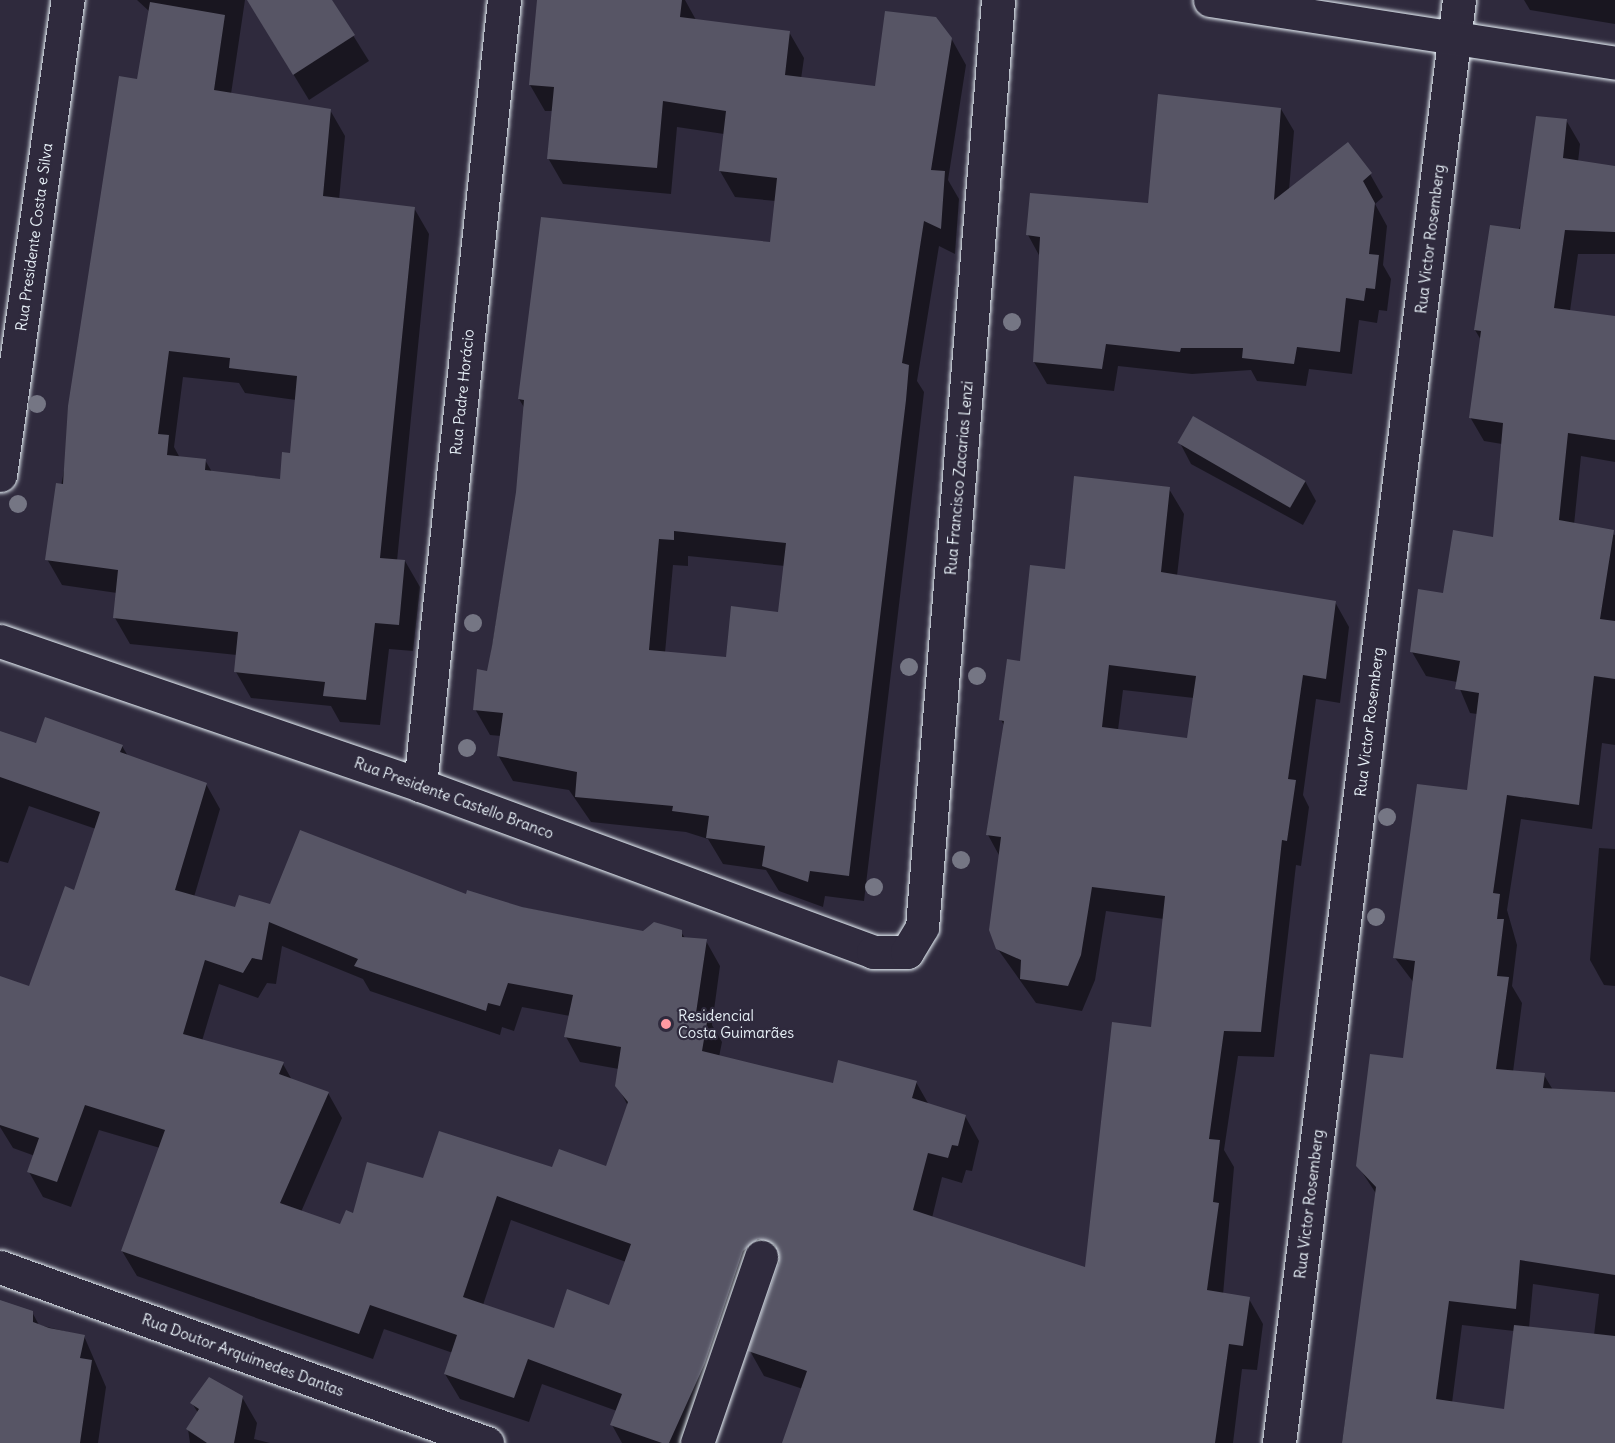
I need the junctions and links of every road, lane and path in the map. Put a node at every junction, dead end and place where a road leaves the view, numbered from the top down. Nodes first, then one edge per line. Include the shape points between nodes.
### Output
1 (68, 0) edge
2 (504, 0) edge
3 (998, 0) edge
4 (1210, 0) edge
5 (1459, 0) edge
6 (1455, 38) junction
7 (1615, 63) edge
8 (0, 475) edge
9 (0, 641) edge
10 (420, 785) junction
11 (907, 952) joint
12 (761, 1257) dead end
13 (0, 1267) edge
14 (487, 1443) edge
15 (697, 1443) edge
16 (1279, 1443) edge

1 - 8 street, Rua Presidente Costa e Silva
2 - 10 street, Rua Padre Horácio
3 - 11 street, Rua Francisco Zacarias Lenzi via 922,927
4 - 6 street
5 - 6 street, Rua Victor Rosemberg
6 - 7 street
6 - 16 street, Rua Victor Rosemberg
9 - 10 street, Rua Presidente Castello Branco
10 - 11 street, Rua Presidente Castello Branco via 873,952
12 - 15 street
13 - 14 street, Rua Doutor Arquimedes Dantas

